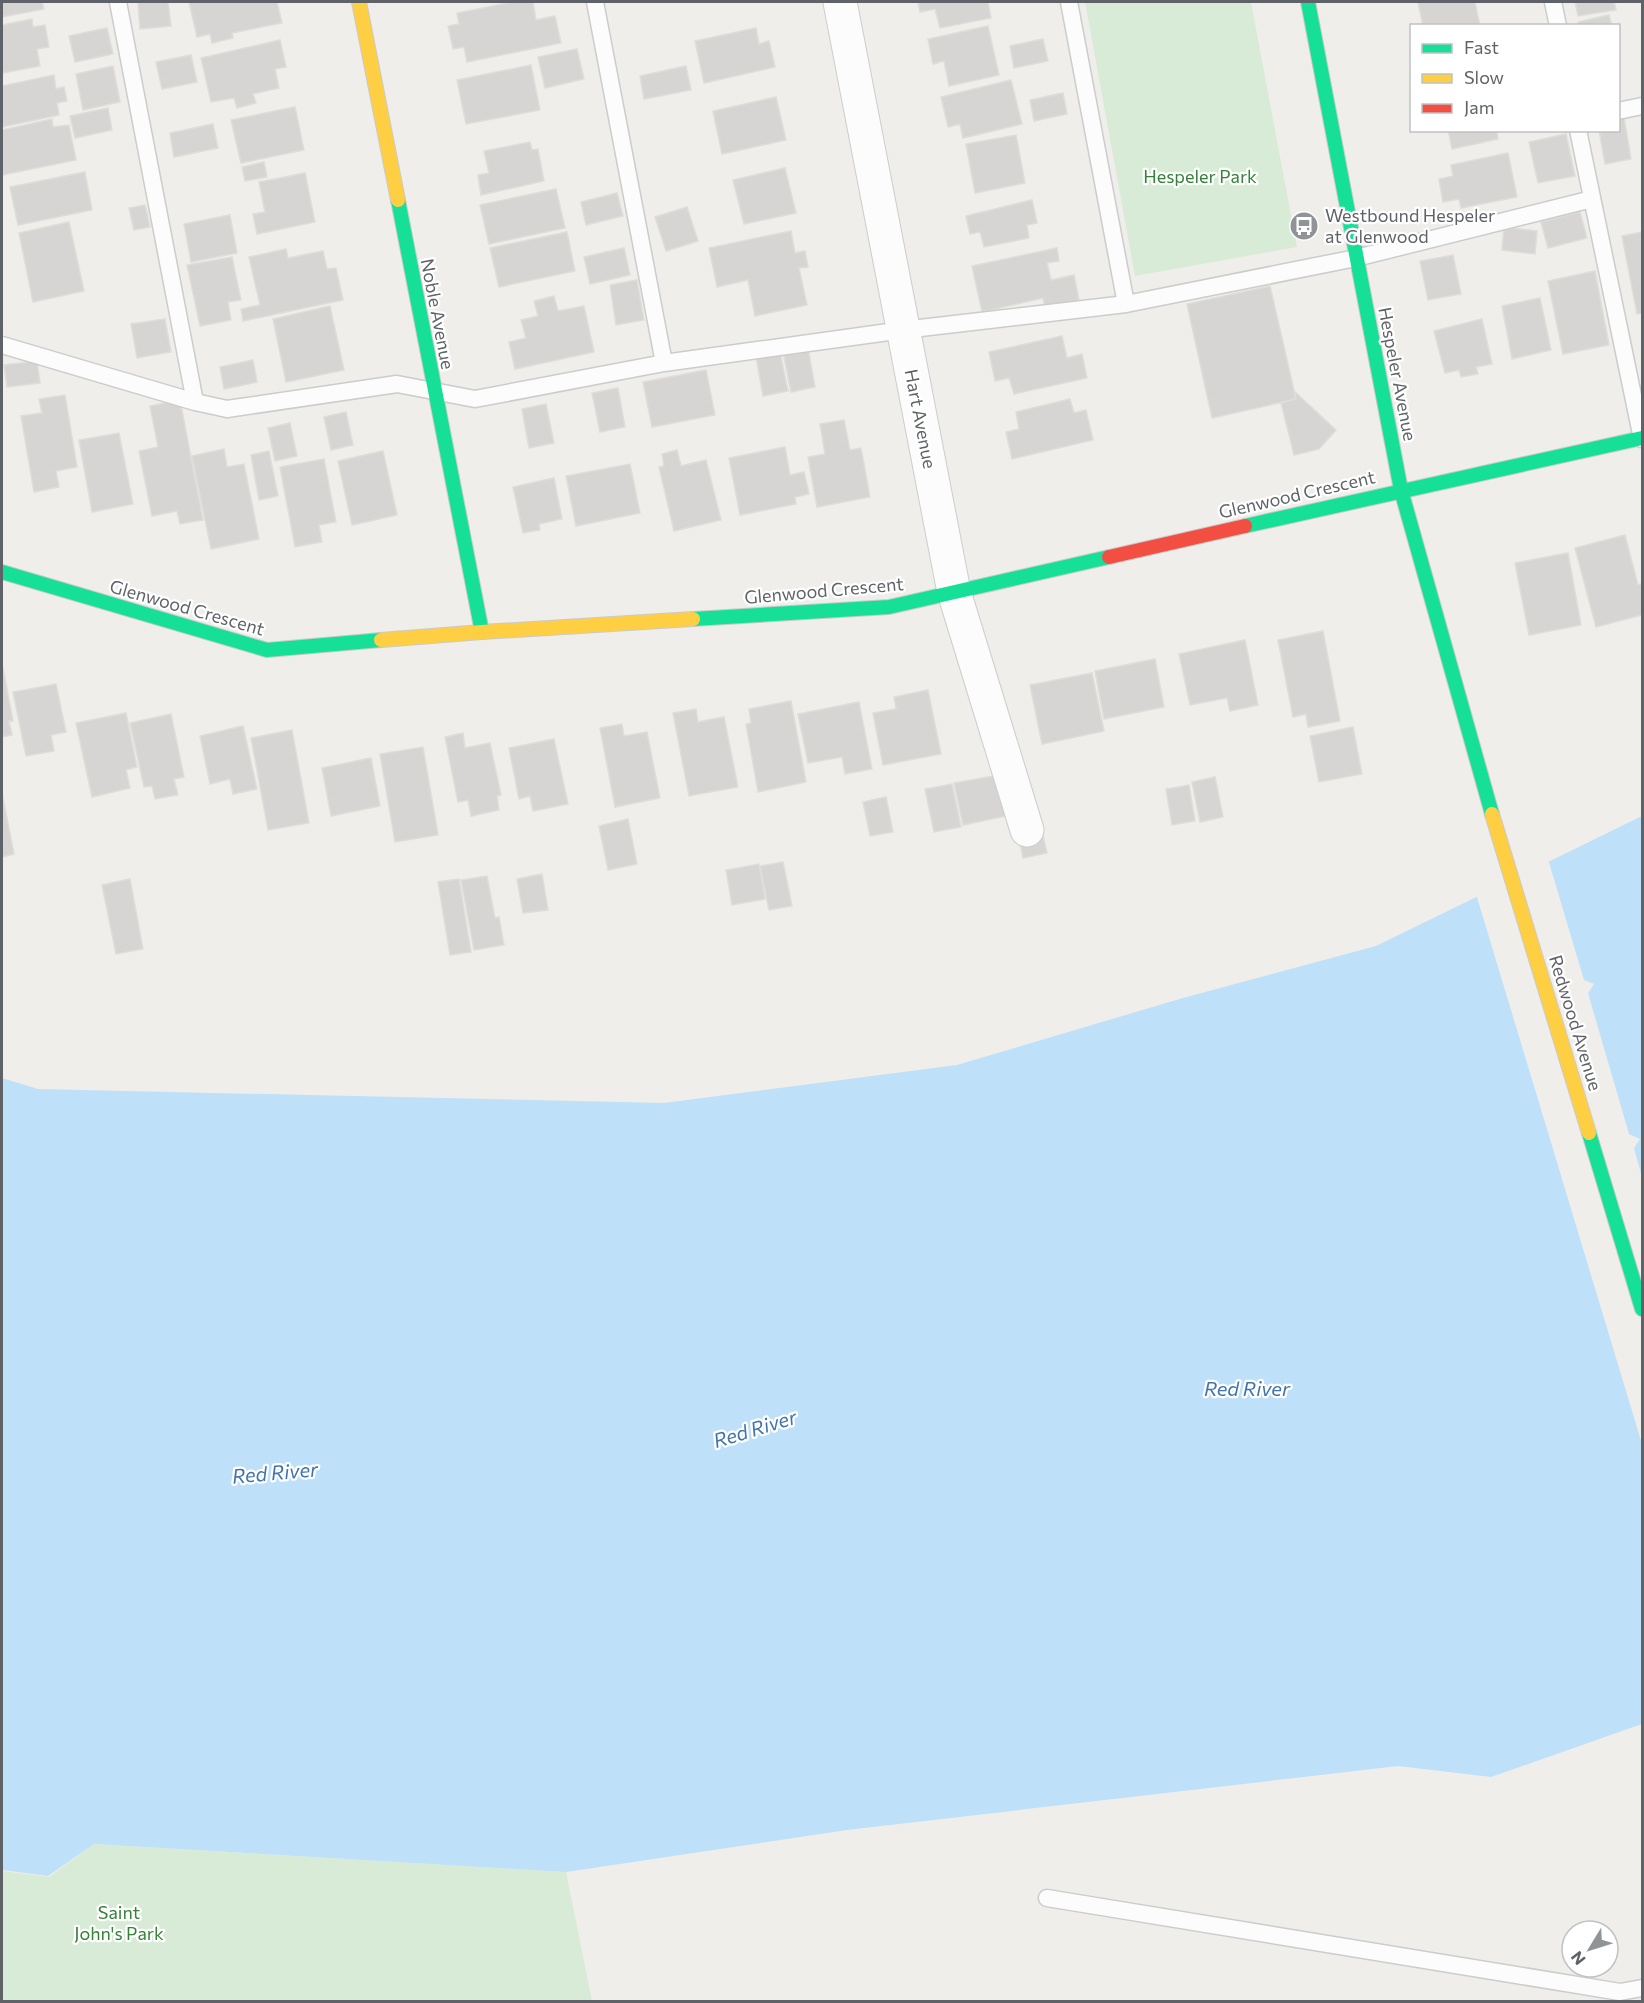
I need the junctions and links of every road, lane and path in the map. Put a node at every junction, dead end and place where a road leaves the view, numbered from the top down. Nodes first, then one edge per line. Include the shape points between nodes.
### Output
1 (118, 2) edge
2 (359, 2) edge
3 (596, 2) edge
4 (840, 2) edge
5 (1069, 2) edge
6 (1308, 2) edge
7 (1553, 2) edge
8 (1558, 24) edge
9 (1642, 106) edge
10 (1620, 111) edge
11 (1578, 132) edge
12 (1592, 199) junction
13 (1356, 258) junction
14 (1125, 304) junction
15 (903, 330) junction
16 (2, 345) edge
17 (664, 363) junction
18 (434, 392) junction
19 (195, 402) junction
20 (1642, 438) edge
21 (1401, 490) junction
22 (2, 572) edge
23 (954, 592) junction
24 (482, 632) junction
25 (1472, 748) joint
26 (1027, 830) dead end
27 (1642, 1309) edge
28 (1047, 1898) dead end
29 (1642, 1988) edge

1 - 19 lane
2 - 18 street, Noble Avenue
3 - 17 lane
4 - 15 street, Hart Avenue
5 - 14 lane
6 - 13 street, Hespeler Avenue
7 - 8 lane
9 - 10 lane
11 - 12 lane
12 - 13 lane
12 - 20 lane
13 - 14 lane
13 - 21 street, Hespeler Avenue
14 - 15 lane
15 - 17 lane
15 - 23 street, Hart Avenue
16 - 19 lane
17 - 18 lane via 475,399
18 - 19 lane via 397,384 227,409
18 - 24 street, Noble Avenue
20 - 21 street, Glenwood Crescent
21 - 23 street, Glenwood Crescent
21 - 25 street, Hespeler Avenue
22 - 24 street, Glenwood Crescent via 267,650
23 - 24 street, Glenwood Crescent via 889,607
23 - 26 street, Hart Avenue
25 - 27 street, Redwood Avenue
28 - 29 lane via 1620,1992

